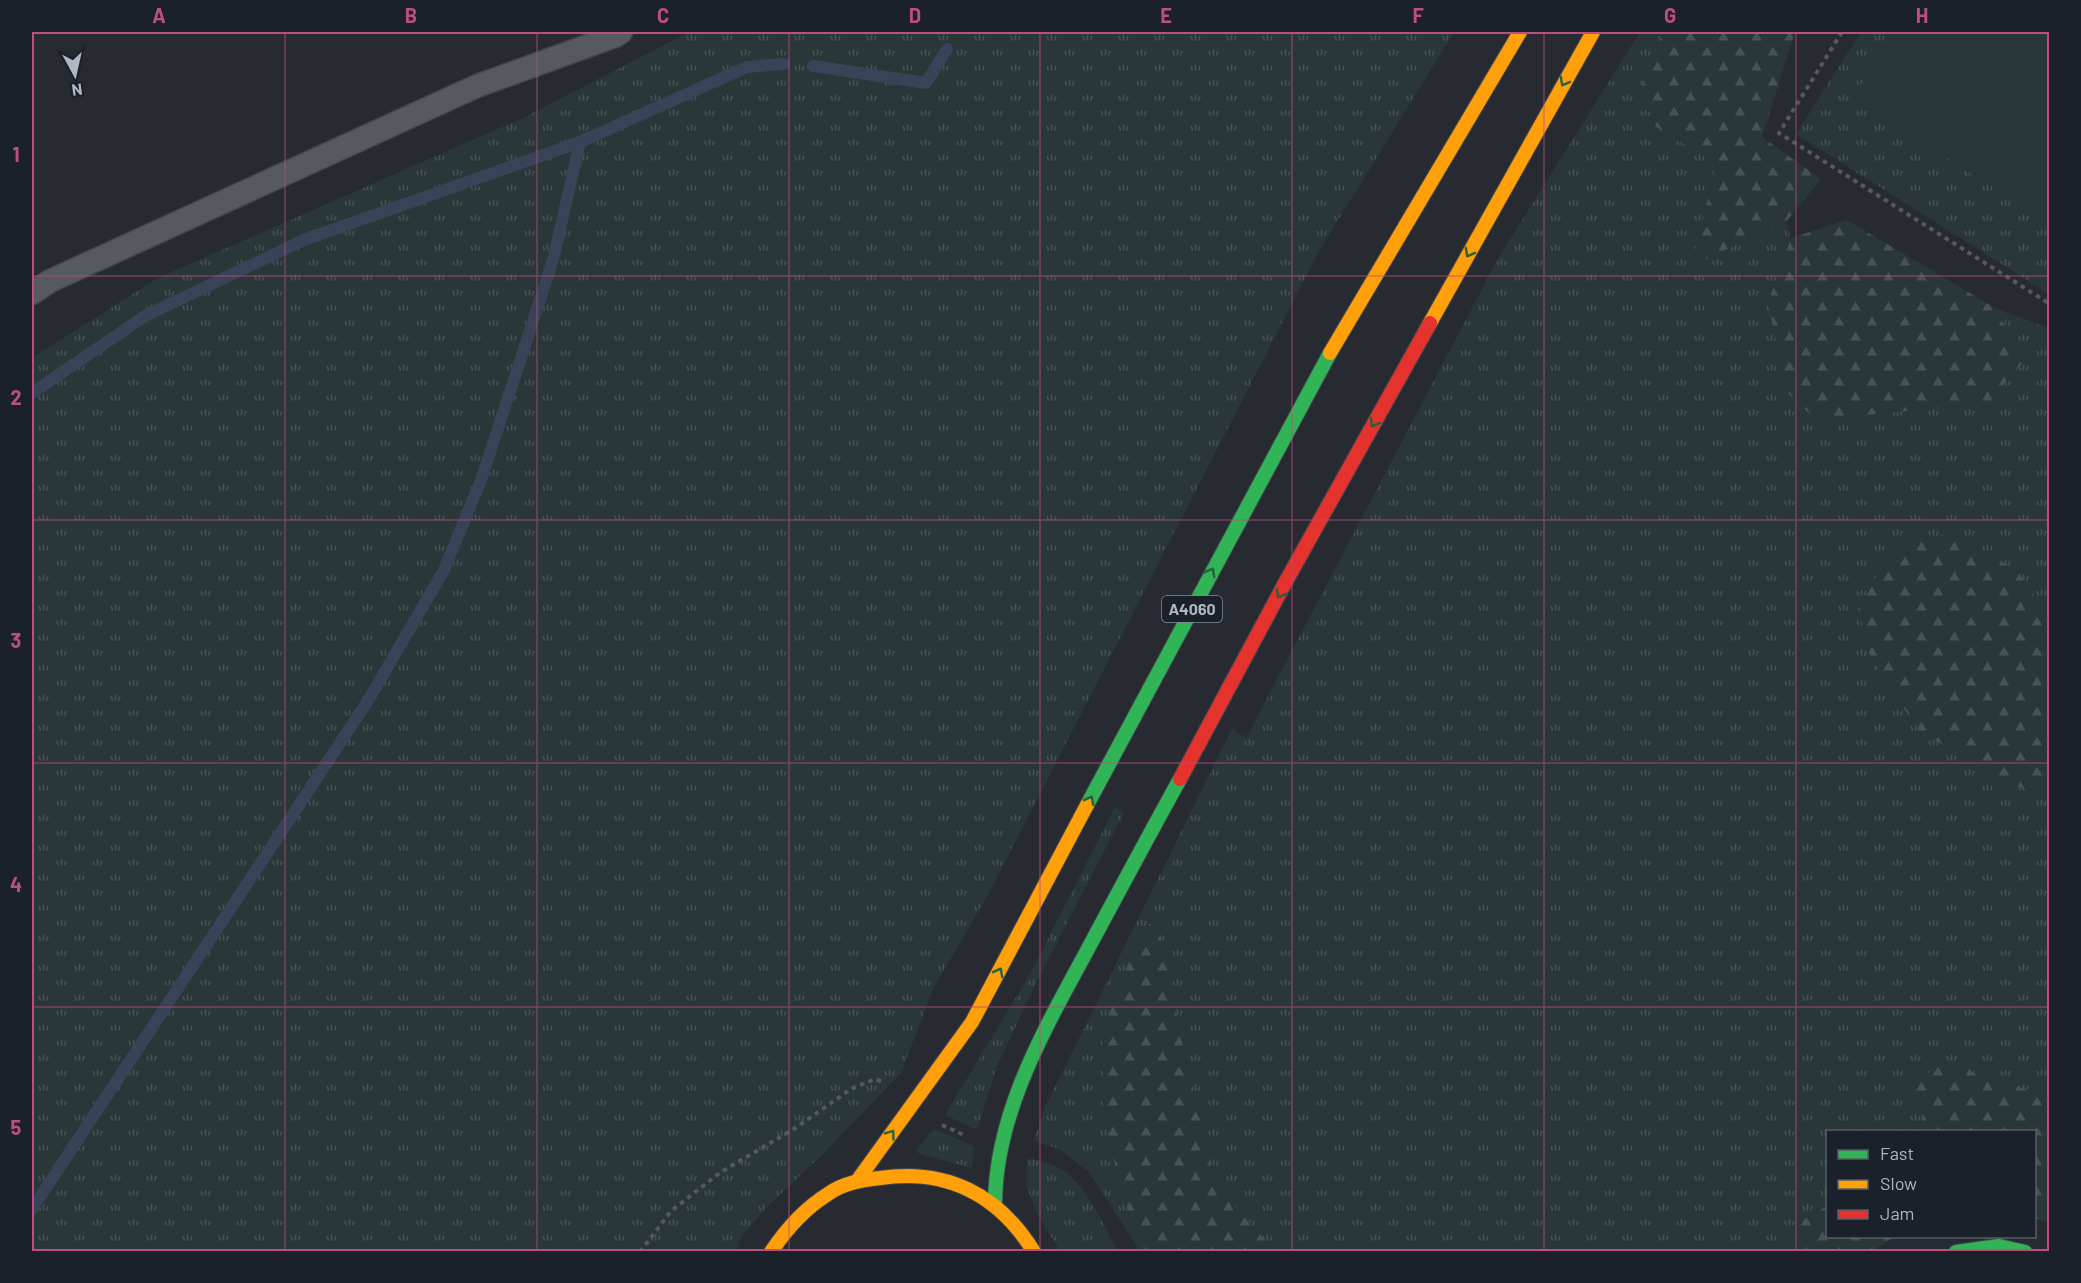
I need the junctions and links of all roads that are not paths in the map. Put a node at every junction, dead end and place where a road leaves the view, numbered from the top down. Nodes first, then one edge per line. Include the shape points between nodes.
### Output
1 (621, 32) edge
2 (1520, 32) edge
3 (1593, 32) edge
4 (32, 293) edge
5 (857, 1181) junction
6 (995, 1205) junction
7 (771, 1251) edge
8 (1034, 1251) edge
9 (1956, 1251) edge
10 (2025, 1251) edge

1 - 4 lane via 477,86 61,276
5 -> 2 main road, A4060 via 972,1022 1312,381
3 -> 6 main road via 1285,584 1044,1031 1009,1115 995,1177
5 - 6 main road via 905,1174 924,1177 952,1182
5 - 7 main road via 830,1192 805,1210
6 - 8 main road via 1021,1231
9 - 10 main road via 1981,1246

